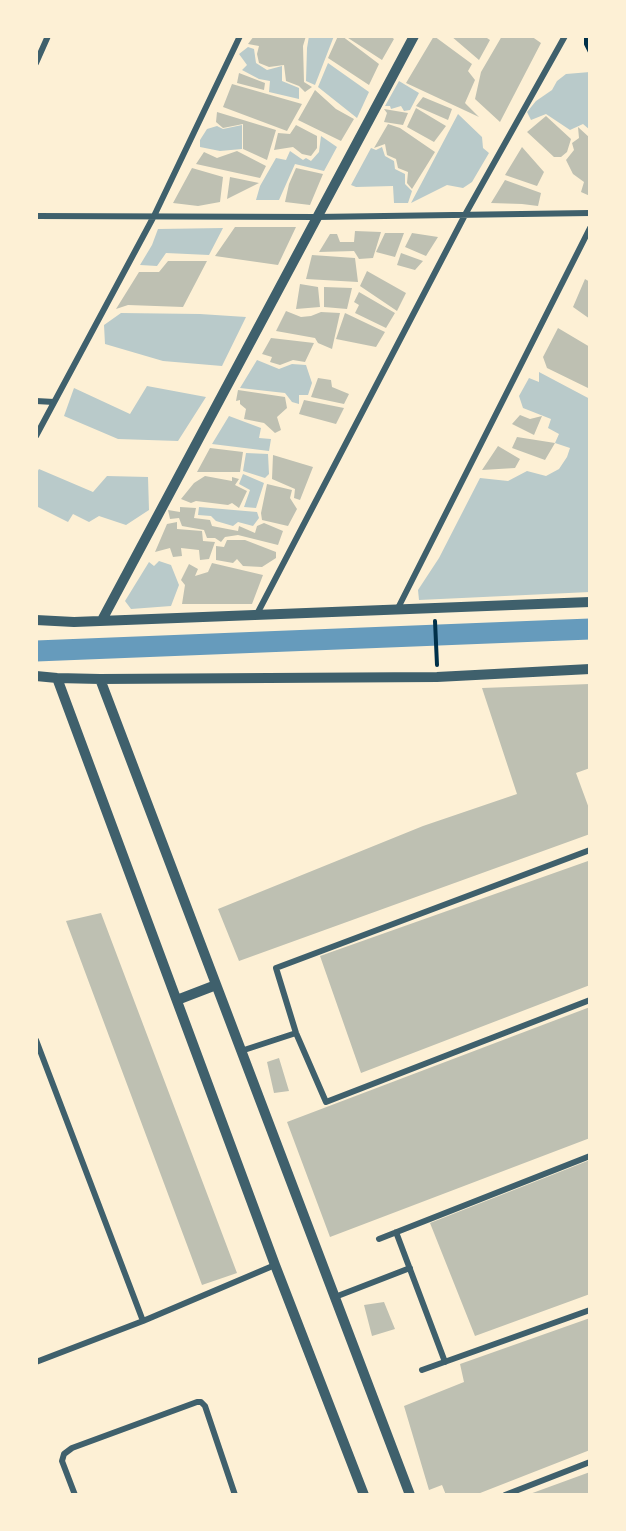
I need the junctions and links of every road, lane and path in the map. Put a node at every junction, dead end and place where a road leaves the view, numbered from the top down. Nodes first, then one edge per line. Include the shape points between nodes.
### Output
1 (48, 36) edge
2 (240, 36) edge
3 (414, 36) edge
4 (565, 36) edge
5 (586, 36) edge
6 (590, 52) edge
7 (36, 63) edge
8 (466, 213) junction
9 (590, 213) edge
10 (36, 216) edge
11 (154, 216) junction
12 (316, 217) junction
13 (590, 228) edge
14 (36, 401) edge
15 (54, 402) junction
16 (36, 436) edge
17 (590, 602) edge
18 (397, 610) junction
19 (435, 613) dead end
20 (257, 614) junction
21 (36, 620) edge
22 (102, 620) junction
23 (590, 669) edge
24 (437, 674) dead end
25 (36, 676) edge
26 (57, 678) junction
27 (100, 679) junction
28 (590, 850) edge
29 (216, 986) junction
30 (177, 1000) junction
31 (590, 1000) edge
32 (296, 1033) junction
33 (36, 1040) edge
34 (241, 1051) junction
35 (590, 1156) edge
36 (396, 1232) junction
37 (379, 1239) dead end
38 (275, 1265) junction
39 (410, 1268) junction
40 (334, 1297) junction
41 (590, 1310) edge
42 (143, 1321) junction
43 (36, 1362) edge
44 (445, 1362) junction
45 (422, 1370) dead end
46 (590, 1462) edge
47 (75, 1495) edge
48 (236, 1495) edge
49 (364, 1495) edge
50 (410, 1495) edge
51 (505, 1495) edge

1 - 7 street
2 - 11 street
3 - 12 street
4 - 8 street
5 - 6 path
8 - 9 street
8 - 12 street
8 - 20 street
10 - 11 street
11 - 12 street
11 - 15 street
12 - 22 street
13 - 18 street
14 - 15 street
15 - 16 street
17 - 18 street
18 - 20 street
19 - 24 path
20 - 22 street
21 - 22 street
23 - 27 street via 437,677
25 - 26 street
26 - 27 street
26 - 30 street
27 - 29 street
28 - 32 street via 276,968
29 - 30 street
29 - 34 street
30 - 38 street
31 - 32 street via 326,1102
32 - 34 street
33 - 42 street
34 - 40 street
35 - 36 street
36 - 37 street
36 - 39 street
38 - 42 street
38 - 49 street
39 - 40 street
39 - 44 street
40 - 50 street
41 - 44 street
42 - 43 street
44 - 45 street
46 - 51 street
47 - 48 street via 62,1461 72,1448 201,1402

